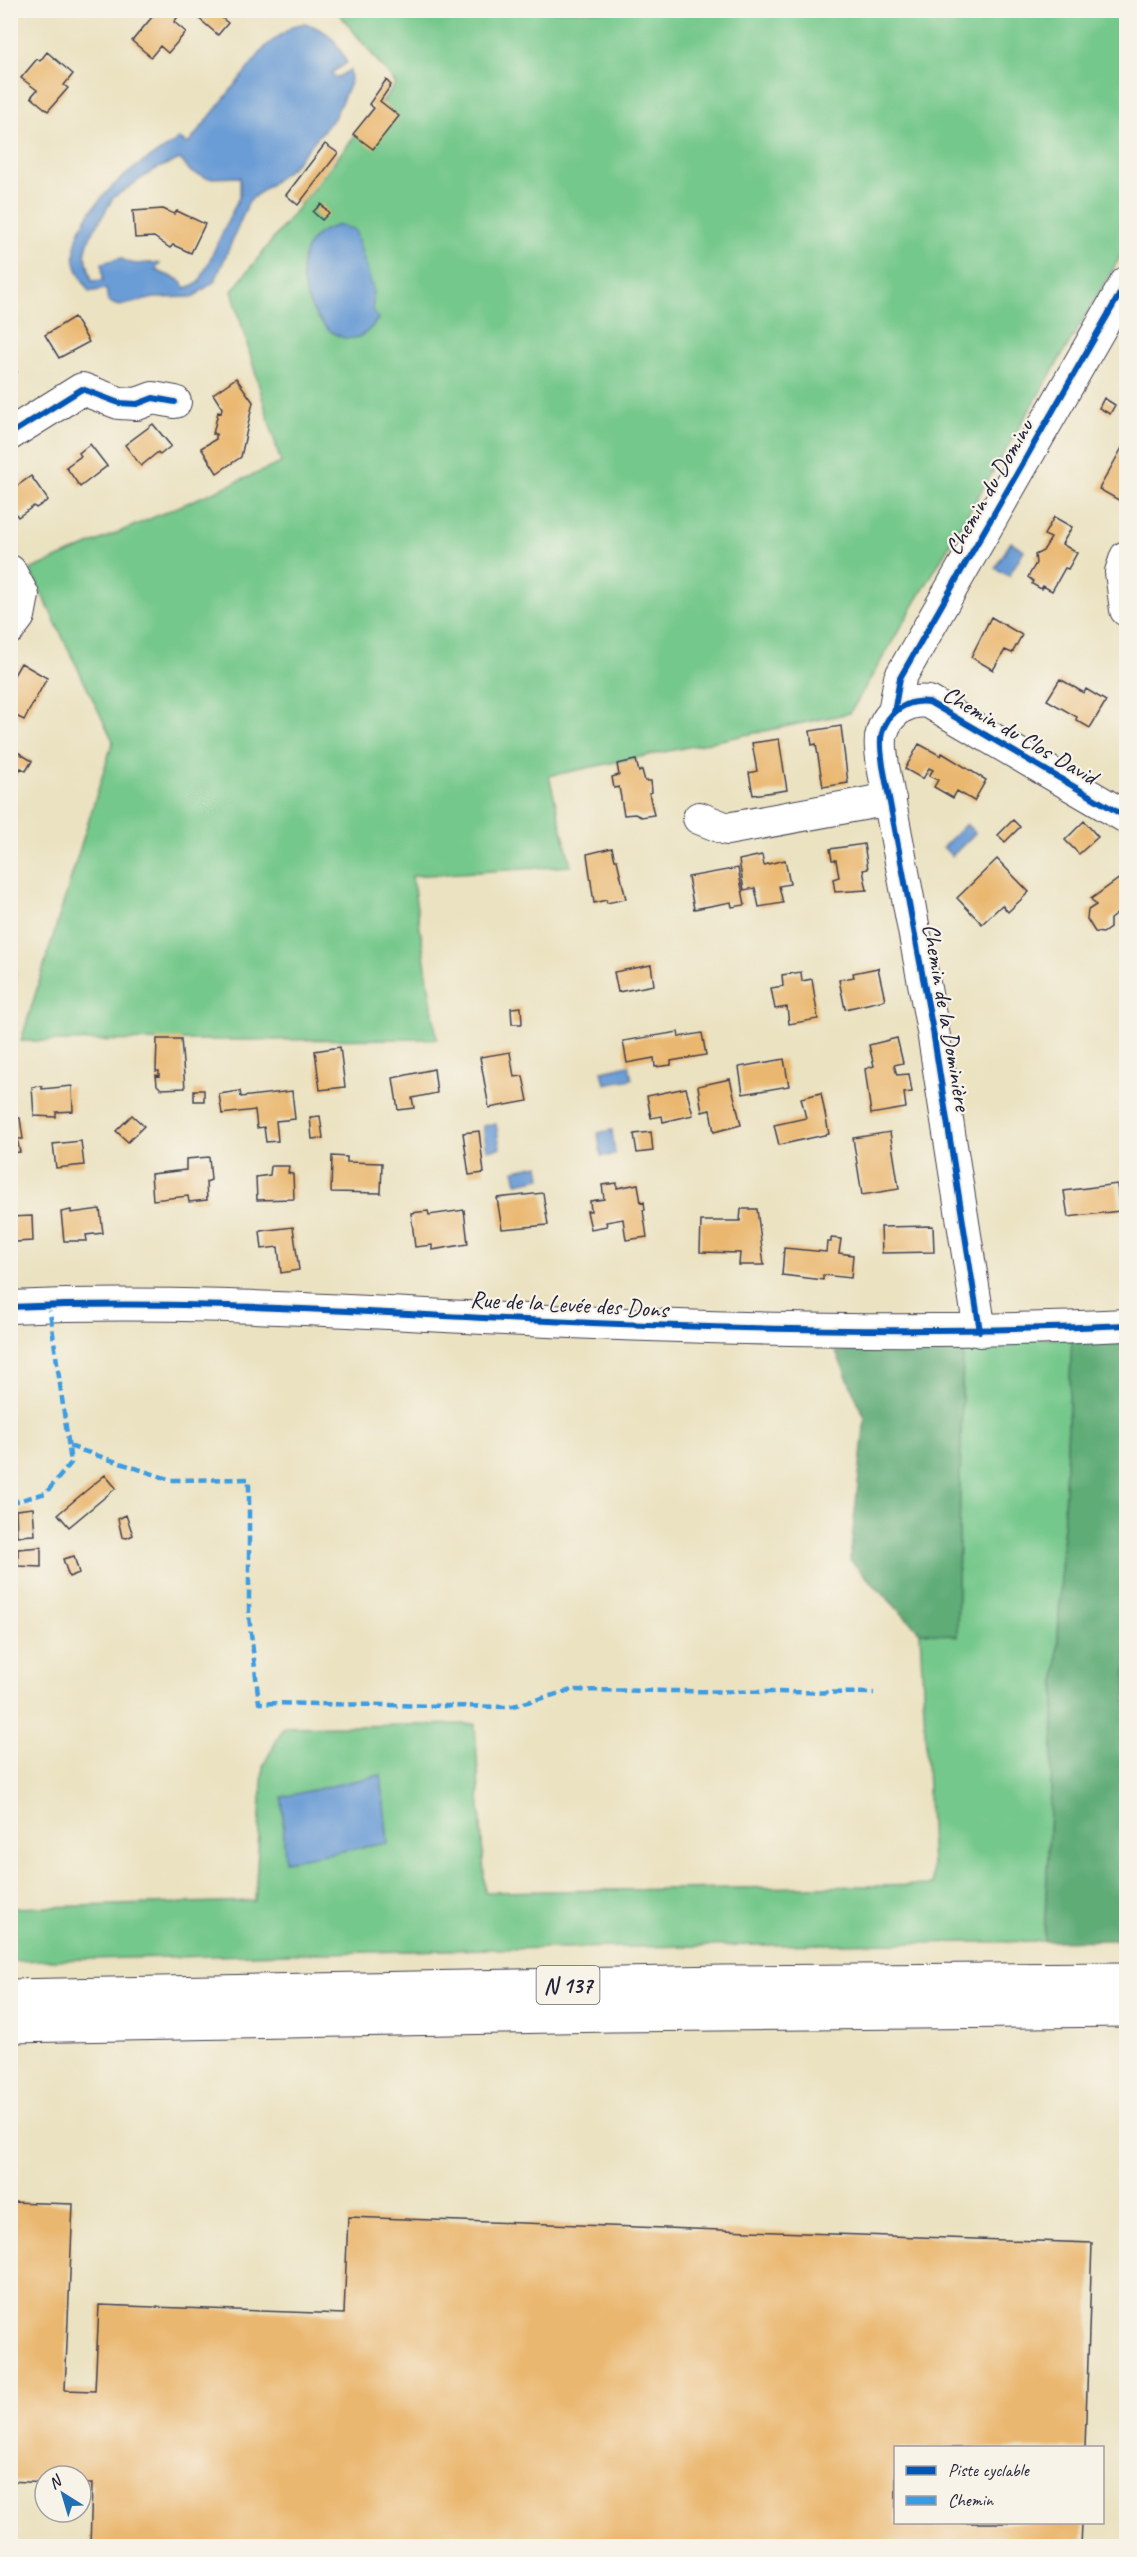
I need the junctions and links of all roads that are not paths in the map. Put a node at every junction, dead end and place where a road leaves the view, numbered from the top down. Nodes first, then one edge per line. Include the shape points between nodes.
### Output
1 (1126, 282) edge
2 (175, 402) dead end
3 (10, 434) edge
4 (1126, 557) edge
5 (10, 571) edge
6 (1126, 610) edge
7 (10, 628) edge
8 (894, 713) junction
9 (890, 800) junction
10 (1126, 817) edge
11 (699, 818) dead end
12 (10, 1307) edge
13 (1126, 1325) edge
14 (980, 1331) junction
15 (1126, 1979) edge
16 (10, 1996) edge
17 (1126, 2010) edge
18 (10, 2026) edge

1 - 8 street, Chemin du Dominu via 900,678
2 - 3 street via 153,398 137,404 119,403 82,389
4 - 6 street via 1121,572
5 - 7 street via 23,595 19,616
8 - 9 street, Chemin de la Dominière via 882,734
8 - 10 street, Chemin du Clos David via 919,701 940,707
9 - 11 street via 727,829
9 - 14 street, Chemin de la Dominière via 933,1031
12 - 14 street, Rue de la Levée des Dons via 206,1304 753,1330
13 - 14 street, Rue de la Levée des Dons
15 - 16 highway, N 137 via 724,1982
17 - 18 highway, N 137

